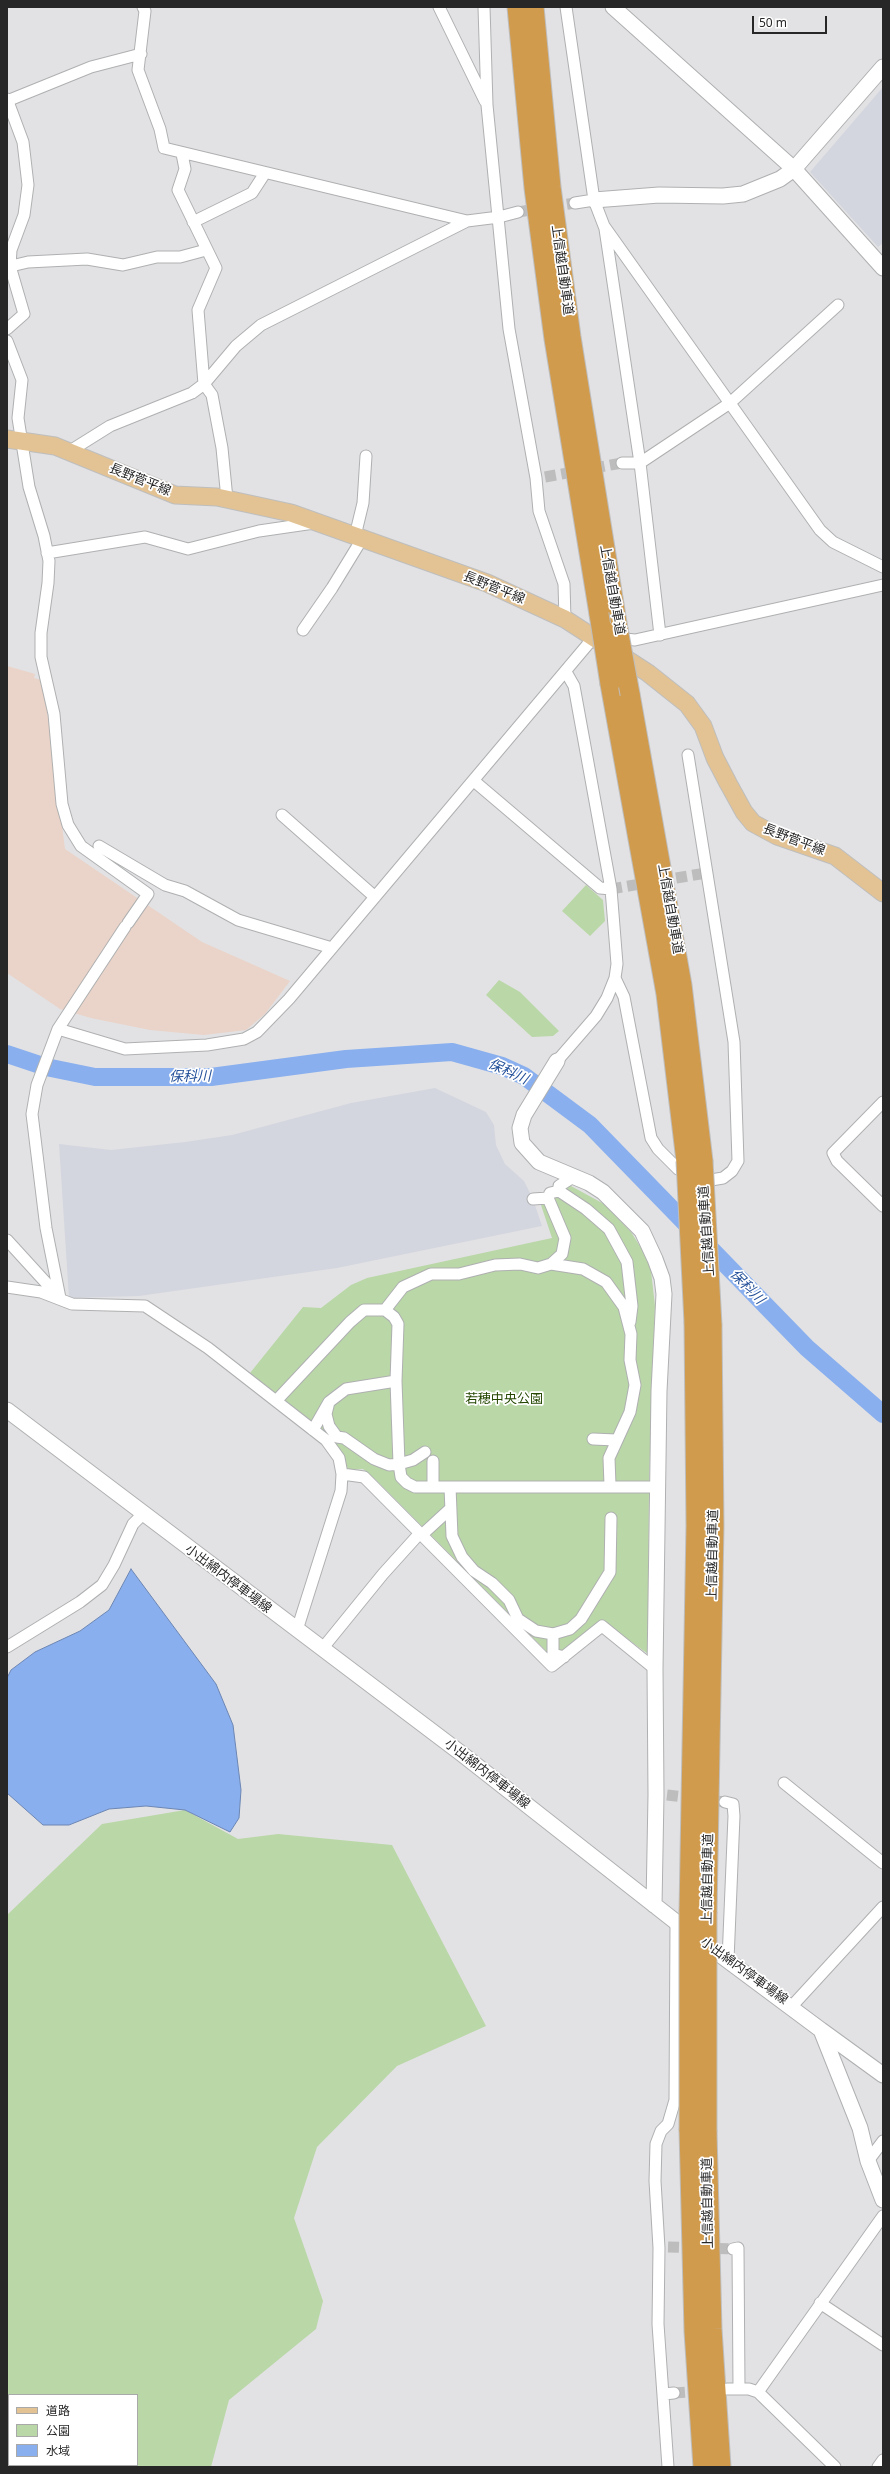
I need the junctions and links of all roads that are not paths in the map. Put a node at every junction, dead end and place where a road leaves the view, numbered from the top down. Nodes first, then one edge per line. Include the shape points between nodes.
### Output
1 (143, 7) edge
2 (439, 7) edge
3 (484, 7) edge
4 (517, 7) edge
5 (534, 7) edge
6 (566, 7) edge
7 (613, 7) edge
8 (141, 54) junction
9 (883, 67) edge
10 (7, 100) edge
11 (487, 105) junction
12 (182, 154) junction
13 (794, 170) junction
14 (265, 173) junction
15 (594, 200) junction
16 (575, 203) tunnel mouth
17 (518, 212) tunnel mouth
18 (499, 217) junction
19 (467, 220) junction
20 (193, 222) junction
21 (604, 226) junction
22 (206, 250) junction
23 (8, 266) edge
24 (883, 268) edge
25 (838, 305) dead end
26 (7, 329) edge
27 (7, 341) edge
28 (204, 384) junction
29 (730, 402) junction
30 (15, 439) edge
31 (70, 451) junction
32 (366, 456) dead end
33 (622, 463) tunnel mouth
34 (640, 463) junction
35 (227, 499) junction
36 (317, 522) junction
37 (359, 537) junction
38 (47, 553) junction
39 (883, 566) edge
40 (883, 586) edge
41 (565, 619) junction
42 (303, 630) dead end
43 (660, 634) junction
44 (594, 637) junction
45 (566, 672) junction
46 (688, 755) dead end
47 (474, 781) junction
48 (282, 815) dead end
49 (99, 846) dead end
50 (611, 889) junction
51 (883, 893) edge
52 (375, 898) junction
53 (332, 948) junction
54 (615, 978) junction
55 (58, 1029) junction
56 (557, 1061) joint
57 (883, 1102) edge
58 (694, 1161) junction
59 (573, 1177) junction
60 (559, 1191) junction
61 (548, 1198) junction
62 (533, 1199) dead end
63 (883, 1206) edge
64 (7, 1240) edge
65 (551, 1264) junction
66 (7, 1287) edge
67 (60, 1298) junction
68 (385, 1310) junction
69 (629, 1326) junction
70 (396, 1381) junction
71 (276, 1401) junction
72 (329, 1402) junction
73 (7, 1410) edge
74 (313, 1430) junction
75 (593, 1439) dead end
76 (616, 1440) junction
77 (425, 1452) dead end
78 (433, 1460) dead end
79 (399, 1464) junction
80 (342, 1474) junction
81 (610, 1486) junction
82 (434, 1487) junction
83 (450, 1487) junction
84 (659, 1487) junction
85 (450, 1509) junction
86 (143, 1514) junction
87 (611, 1518) dead end
88 (422, 1533) junction
89 (297, 1630) junction
90 (553, 1634) junction
91 (7, 1647) edge
92 (322, 1649) junction
93 (558, 1656) junction
94 (654, 1669) junction
95 (784, 1783) dead end
96 (725, 1802) dead end
97 (883, 1863) edge
98 (654, 1905) junction
99 (883, 1907) edge
100 (691, 1915) junction
101 (728, 1960) junction
102 (792, 2006) junction
103 (820, 2030) junction
104 (883, 2075) edge
105 (698, 2131) junction
106 (883, 2140) edge
107 (868, 2161) junction
108 (883, 2200) edge
109 (883, 2216) edge
110 (733, 2249) dead end
111 (820, 2303) junction
112 (883, 2345) edge
113 (758, 2392) junction
114 (674, 2393) tunnel mouth
115 (663, 2394) junction
116 (883, 2460) edge
117 (668, 2467) edge
118 (703, 2467) edge
119 (721, 2467) edge
120 (835, 2467) edge
121 (878, 2467) edge

1 - 8 street via 145,12
2 - 11 street
3 - 11 street
4 - 58 highway, 上信越自動車道, bridge via 534,188 554,339 610,684
5 - 58 highway, 上信越自動車道, bridge via 553,201 571,337 618,629 682,984
6 - 15 street
7 - 13 street
8 - 10 street via 91,67
8 - 12 street via 138,70 160,128 164,148
9 - 13 street
10 - 23 street via 23,142 28,185 24,215
11 - 18 street
12 - 14 street
12 - 20 street via 185,169 178,190
13 - 15 street via 780,179 743,194 659,195
13 - 24 street
14 - 19 street
14 - 20 street via 252,193
15 - 16 street
15 - 21 street
17 - 18 street
18 - 19 street
18 - 41 street via 509,329 540,478 539,511 564,584
19 - 28 street via 261,326 236,346
20 - 22 street
21 - 29 street
21 - 34 street
22 - 23 street via 180,257 157,257 123,265 87,259 28,262
22 - 28 street via 216,268 198,310
23 - 26 street via 24,314
25 - 29 street
27 - 30 street via 22,380
28 - 31 street via 192,393 110,426
28 - 35 street via 212,395 222,448
29 - 34 street
29 - 39 street via 820,530 833,542
30 - 31 main road, 長野菅平線
30 - 38 street
31 - 35 main road, 長野菅平線 via 175,495
32 - 37 street
33 - 34 street
34 - 43 street
35 - 36 main road, 長野菅平線 via 291,513
36 - 37 main road, 長野菅平線
36 - 38 street via 259,531 188,549 145,538
37 - 41 main road, 長野菅平線 via 487,583
37 - 42 street
38 - 55 street via 48,583 41,633 41,657 54,714 62,804 68,825 81,846 148,894
40 - 43 street
41 - 44 main road, 長野菅平線
43 - 44 street via 635,640
44 - 45 street
44 - 51 main road, 長野菅平線 via 670,689 695,713 728,784 754,824 777,836 834,856
45 - 47 street
45 - 50 street via 574,686
46 - 54 street via 734,1042 738,1162 723,1178 696,1178 678,1169 651,1138 624,997
47 - 50 street via 600,888
47 - 52 street
48 - 52 street
49 - 53 street via 166,885 185,891 238,920
50 - 54 street via 617,964
52 - 53 street
53 - 55 street via 257,1032 244,1039 177,1048 125,1050
54 - 56 street via 596,1016
55 - 67 street via 37,1086 32,1114 34,1148 46,1228
56 - 59 street via 524,1115 520,1128 522,1143 539,1162
57 - 63 street via 833,1152 837,1161
58 - 100 highway, 上信越自動車道, bridge via 714,1519
59 - 60 street via 559,1186
59 - 84 street via 603,1192 642,1231 662,1278 664,1294 658,1391
60 - 61 street via 550,1193
60 - 69 street via 586,1209 609,1230 627,1262 632,1306
61 - 62 street
61 - 65 street via 565,1238 562,1254
64 - 67 street
65 - 68 street via 538,1268 520,1264 495,1265 459,1274 431,1274 403,1286
65 - 69 street via 583,1269 606,1282 624,1308
66 - 67 street
67 - 71 street via 72,1304 145,1306 208,1348
68 - 70 street via 394,1316 398,1324
68 - 71 street via 364,1310
69 - 76 street via 630,1360 635,1385 630,1412
70 - 72 street via 346,1389
70 - 79 street
71 - 74 street
72 - 74 street
72 - 79 street via 326,1414 328,1426 336,1438 344,1438 374,1460
73 - 86 street, 小出綿内停車場線
74 - 80 street via 326,1440 339,1458
75 - 76 street
76 - 81 street via 609,1458
77 - 79 street via 413,1460
78 - 82 street
79 - 82 street via 401,1477 407,1483 415,1487
80 - 88 street via 364,1477
80 - 89 street via 336,1512
81 - 83 street
81 - 84 street
82 - 83 street
83 - 85 street
84 - 94 street
85 - 88 street
85 - 90 street via 452,1536 462,1557 474,1571 492,1583 509,1600 518,1619 536,1631
86 - 89 street, 小出綿内停車場線
86 - 91 street via 133,1524 102,1585 80,1602
87 - 90 street via 610,1572 581,1619 570,1629
88 - 92 street via 383,1574
88 - 93 street via 552,1666
89 - 92 street, 小出綿内停車場線
90 - 93 street
92 - 98 street, 小出綿内停車場線 via 462,1754
93 - 94 street via 602,1626
94 - 98 street via 662,1795
95 - 97 street
96 - 101 street via 732,1802 734,1816
98 - 100 street, 小出綿内停車場線
99 - 102 street
100 - 101 street, 小出綿内停車場線
100 - 105 highway, 上信越自動車道, bridge
100 - 115 street via 675,2100 668,2124 661,2131 656,2144 655,2181 663,2248 658,2324
101 - 102 street, 小出綿内停車場線
102 - 103 street, 小出綿内停車場線
103 - 104 street
103 - 107 street, 小出綿内停車場線 via 860,2128
105 - 118 highway, 上信越自動車道 via 694,2331
105 - 119 highway, 上信越自動車道
106 - 107 street
107 - 108 street, 小出綿内停車場線
109 - 111 street
110 - 113 street via 738,2248 733,2388
111 - 112 street
111 - 113 street
113 - 120 street
114 - 115 street
115 - 117 street
116 - 121 street

